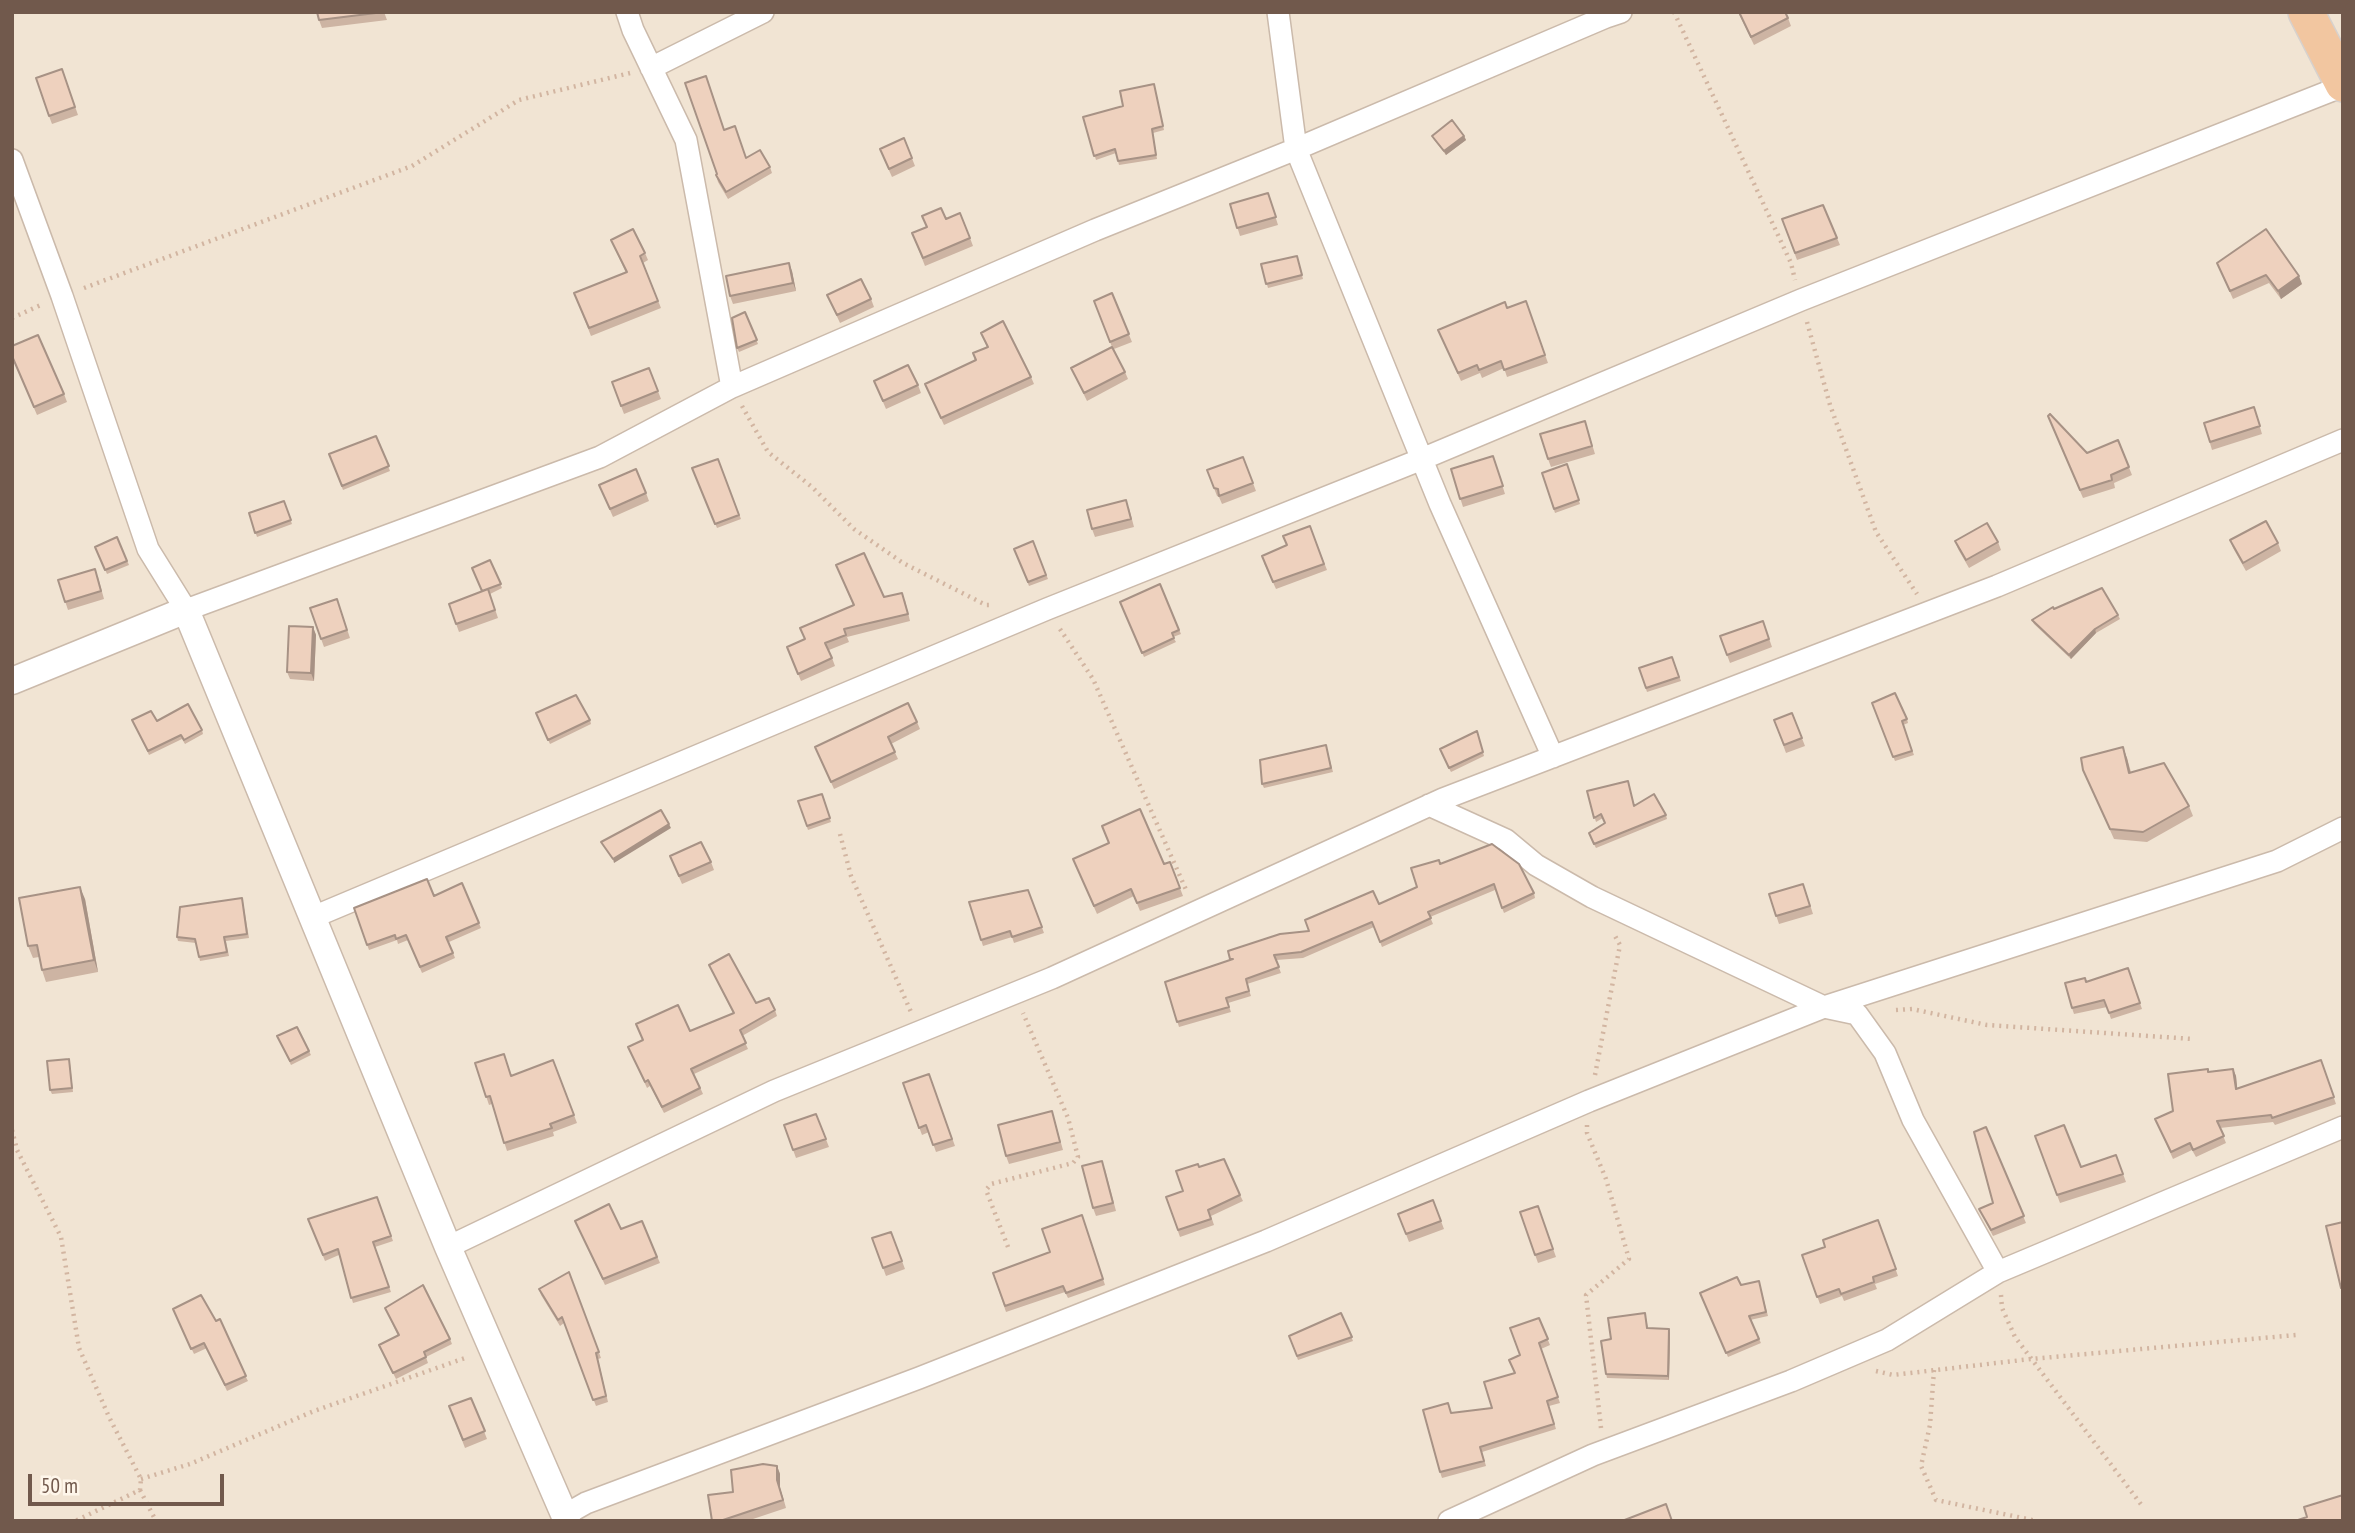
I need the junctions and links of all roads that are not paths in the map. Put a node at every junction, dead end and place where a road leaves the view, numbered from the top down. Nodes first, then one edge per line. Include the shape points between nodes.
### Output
1 (627, 12) edge
2 (763, 12) edge
3 (1278, 12) edge
4 (1621, 12) edge
5 (2306, 12) edge
6 (651, 68) junction
7 (2339, 71) edge
8 (1296, 149) junction
9 (12, 160) edge
10 (732, 387) junction
11 (2343, 440) edge
12 (1422, 459) junction
13 (186, 610) junction
14 (12, 681) edge
15 (1553, 757) junction
16 (1429, 806) junction
17 (2343, 828) edge
18 (311, 918) junction
19 (1824, 1007) junction
20 (2343, 1127) edge
21 (448, 1247) junction
22 (1998, 1272) junction
23 (566, 1518) edge
24 (1449, 1521) edge

1 - 6 street
2 - 6 street
3 - 8 street
4 - 8 street
5 - 7 highway
6 - 10 street via 686,140
7 - 12 street
8 - 10 street via 1095,230
8 - 12 street
9 - 13 street via 148,548
10 - 13 street via 600,457
11 - 15 street via 1997,586
12 - 15 street
12 - 18 street via 1047,608
13 - 14 street
13 - 18 street
15 - 16 street
16 - 19 street via 1506,840 1536,865 1592,897
16 - 21 street via 1052,978 774,1091
17 - 19 street via 2277,861
18 - 21 street
19 - 22 street via 1857,1014 1885,1053 1913,1120
19 - 23 street via 1589,1101 1266,1241 586,1503
20 - 22 street
21 - 23 street
22 - 24 street via 1887,1340 1593,1455

